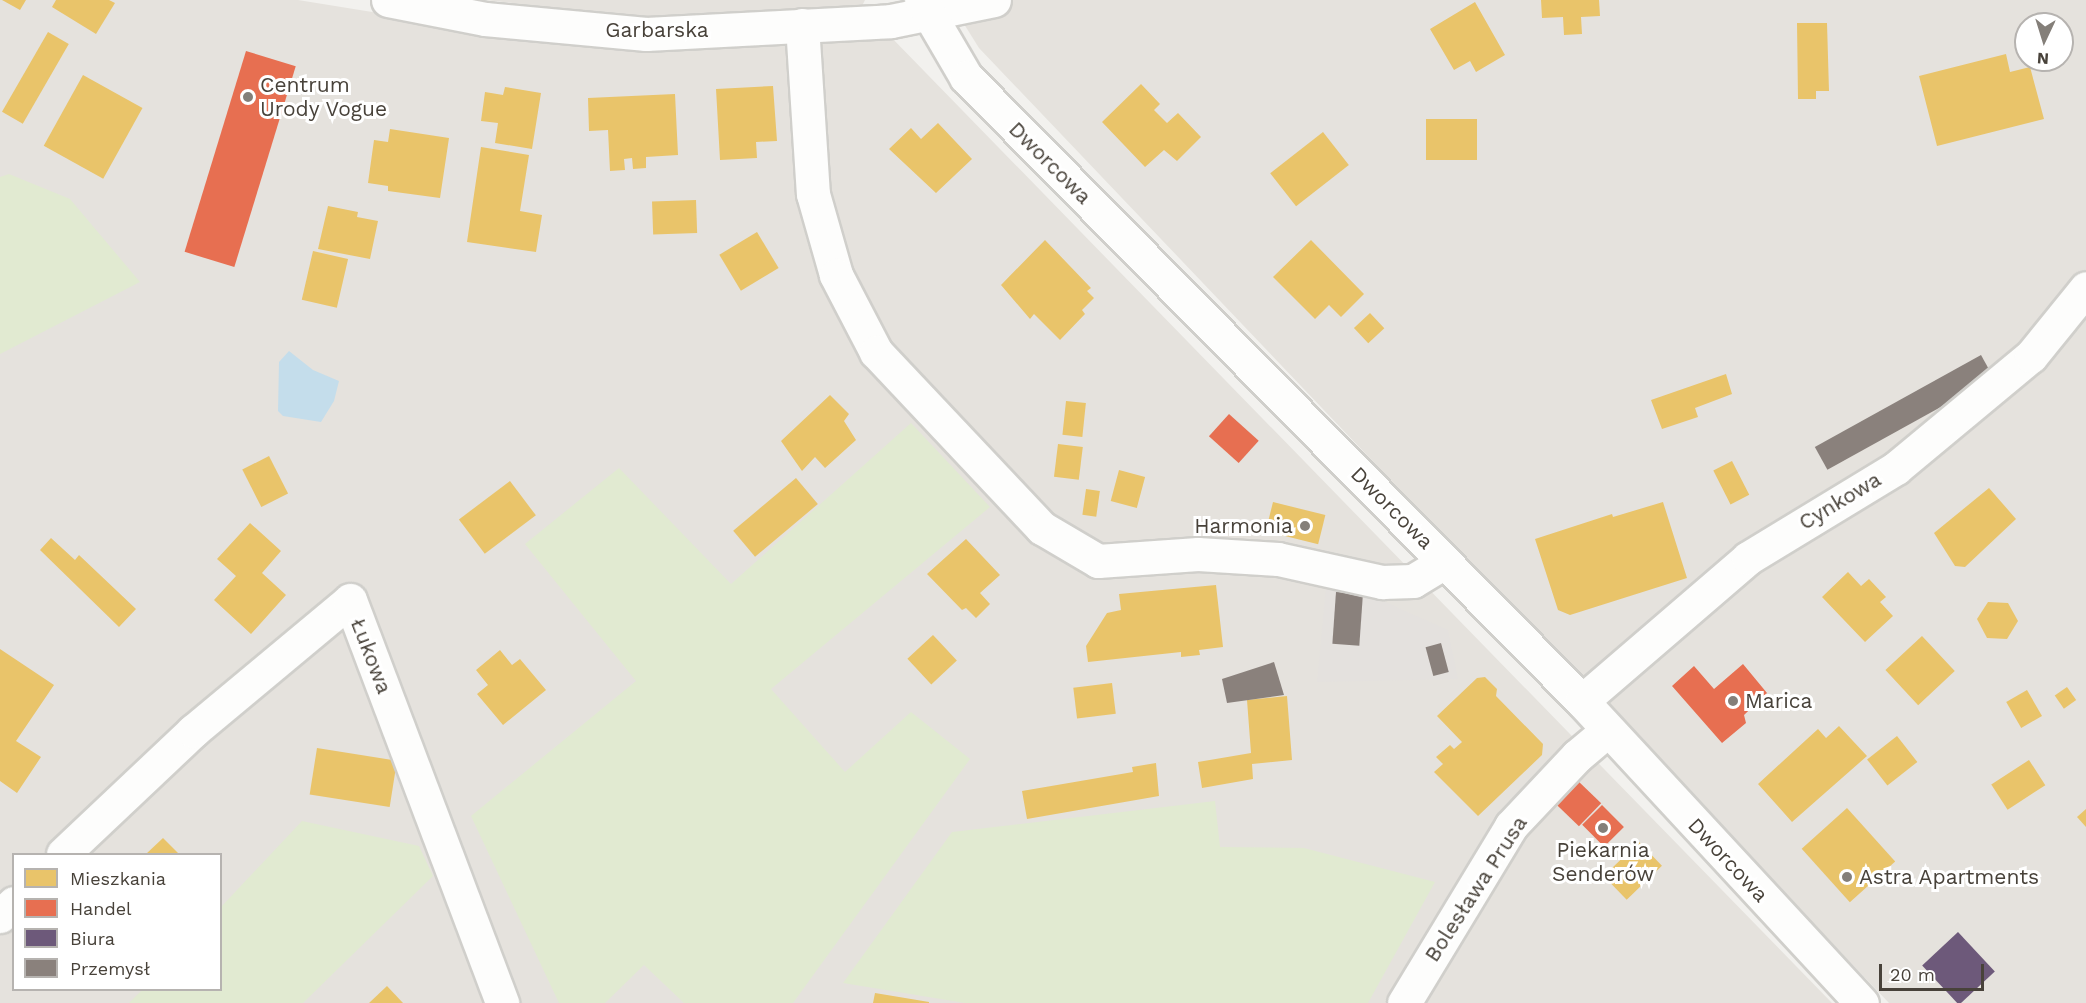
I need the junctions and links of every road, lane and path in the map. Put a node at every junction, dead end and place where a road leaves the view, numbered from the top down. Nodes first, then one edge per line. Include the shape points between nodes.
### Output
1 (388, 0) edge
2 (994, 0) edge
3 (924, 6) edge
4 (484, 9) edge
5 (802, 25) junction
6 (2086, 288) edge
7 (1445, 562) junction
8 (1582, 702) junction
9 (1607, 731) junction
10 (65, 853) edge
11 (12, 905) edge
12 (0, 916) edge
13 (502, 1003) edge
14 (1404, 1003) edge
15 (1862, 1003) edge

1 - 4 street, Garbarska
2 - 3 street, Garbarska
3 - 5 street, Garbarska via 891,21
3 - 7 street, Dworcowa via 966,77
4 - 5 street, Garbarska via 646,34
5 - 7 street via 813,194 836,275 876,352 1042,528 1098,561 1198,554 1278,559 1382,582 1413,581
6 - 8 street, Cynkowa via 2031,356 1914,453 1748,558
7 - 8 street, Dworcowa
8 - 9 street, Dworcowa
9 - 14 street, Bolesława Prusa via 1577,756 1511,826
9 - 15 street, Dworcowa
10 - 13 street, Łukowa via 193,731 350,600
11 - 12 street

